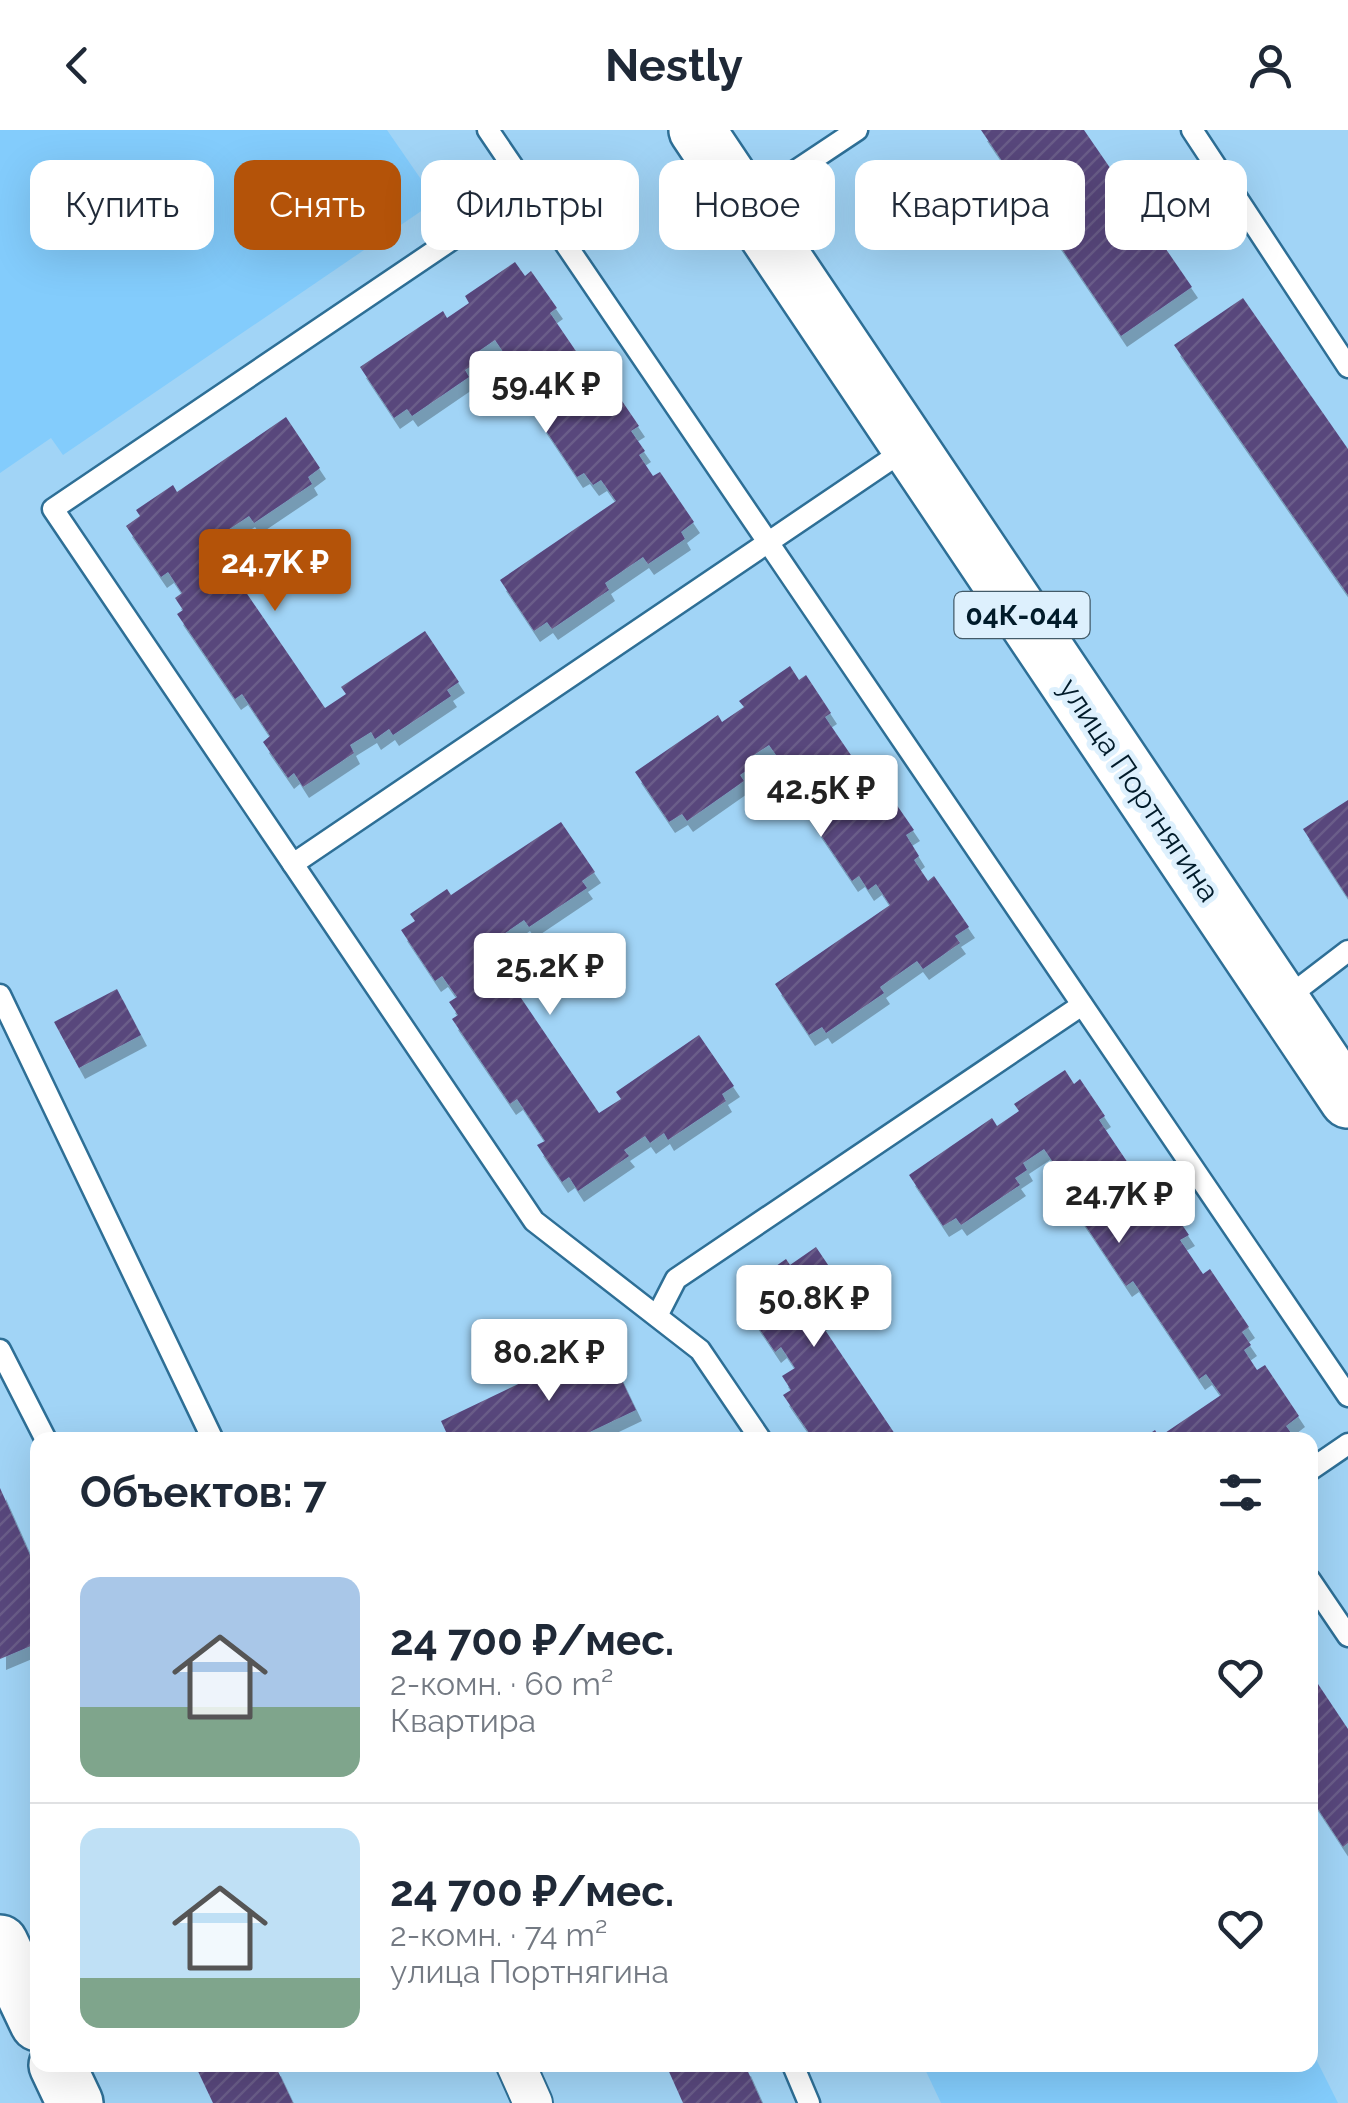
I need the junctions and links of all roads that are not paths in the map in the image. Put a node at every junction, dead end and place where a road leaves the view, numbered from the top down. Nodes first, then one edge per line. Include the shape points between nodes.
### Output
1 (488, 130) edge
2 (697, 130) edge
3 (857, 130) edge
4 (1192, 130) edge
5 (509, 160) edge
6 (717, 160) edge
7 (812, 160) edge
8 (436, 250) edge
9 (570, 250) edge
10 (777, 250) edge
11 (1348, 367) edge
12 (909, 447) junction
13 (768, 542) junction
14 (293, 864) junction
15 (1348, 951) edge
16 (0, 995) edge
17 (1282, 1002) junction
18 (1082, 1005) junction
19 (1348, 1100) edge
20 (657, 1316) junction
21 (0, 1350) edge
22 (1348, 1396) edge
23 (42, 1432) edge
24 (208, 1432) edge
25 (756, 1432) edge
26 (1348, 1444) edge
27 (1318, 1465) edge
28 (1318, 1592) edge
29 (1348, 1636) edge
30 (0, 1943) edge
31 (30, 2007) edge
32 (60, 2072) edge
33 (519, 2072) edge
34 (796, 2072) edge
35 (75, 2103) edge
36 (534, 2103) edge
37 (808, 2103) edge

1 - 5 lane
2 - 6 main road, улица Портнягина / 04К-044
3 - 7 lane
4 - 11 lane
8 - 14 lane via 53,509
9 - 13 lane
10 - 12 main road, улица Портнягина / 04К-044
12 - 13 lane
12 - 17 main road, улица Портнягина / 04К-044
13 - 14 lane
13 - 18 lane
14 - 20 lane via 534,1221
15 - 17 lane
16 - 24 lane
17 - 19 main road, улица Портнягина / 04К-044
18 - 20 lane via 676,1279
18 - 22 lane
20 - 25 lane via 700,1350
21 - 23 lane
26 - 27 lane
28 - 29 lane
30 - 31 main road
32 - 35 main road
33 - 36 street
34 - 37 lane

